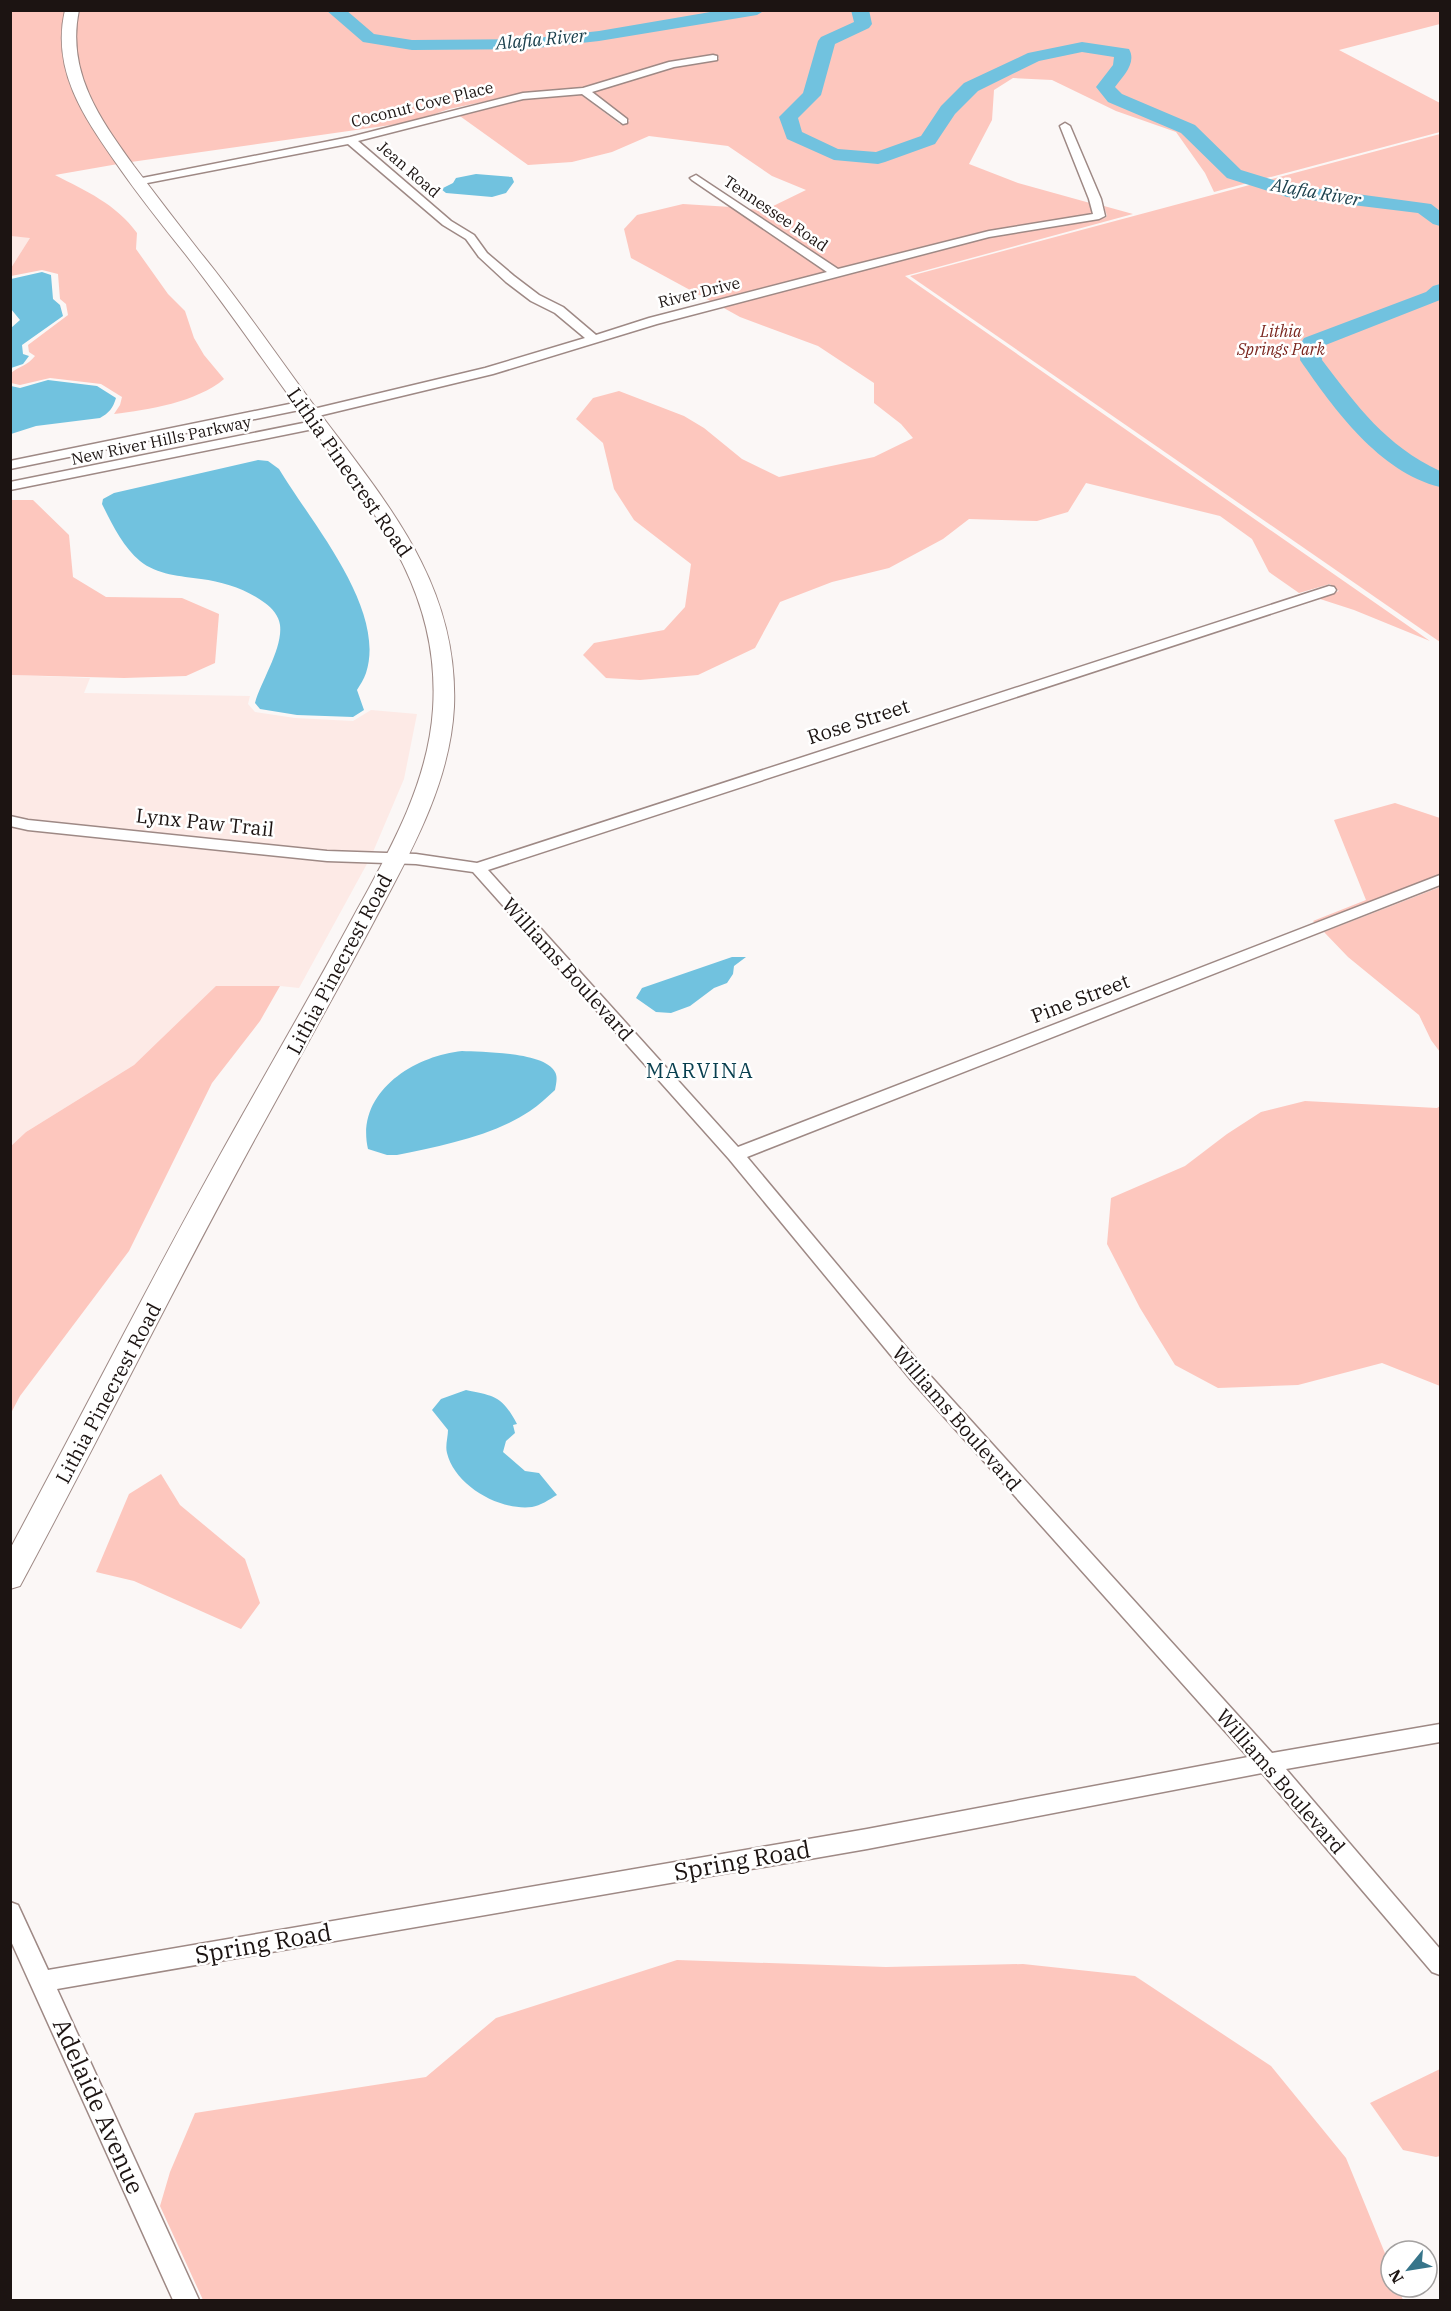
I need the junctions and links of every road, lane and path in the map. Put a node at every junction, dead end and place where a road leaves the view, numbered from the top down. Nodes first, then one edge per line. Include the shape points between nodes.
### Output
1 (72, 10) edge
2 (713, 58) dead end
3 (584, 91) junction
4 (623, 121) dead end
5 (1065, 126) dead end
6 (350, 140) junction
7 (696, 178) dead end
8 (137, 182) junction
9 (837, 274) junction
10 (594, 340) junction
11 (306, 416) junction
12 (10, 465) edge
13 (10, 486) edge
14 (1329, 590) dead end
15 (10, 821) edge
16 (388, 857) junction
17 (478, 868) junction
18 (1440, 880) edge
19 (735, 1155) junction
20 (10, 1578) edge
21 (1440, 1733) edge
22 (1267, 1763) junction
23 (10, 1912) edge
24 (1440, 1965) edge
25 (42, 1981) junction
26 (186, 2301) edge

1 - 8 main road, Lithia Pinecrest Road via 68,36 75,80 91,115
2 - 3 street, Coconut Cove Place via 674,64
3 - 4 street
3 - 6 street, Coconut Cove Place via 523,96
5 - 9 street, River Drive via 1099,216 989,234
6 - 8 street, Coconut Cove Place
6 - 10 street, Jean Road via 446,222 470,237 510,279 560,310
7 - 9 street, Tennessee Road
8 - 11 main road, Lithia Pinecrest Road via 212,279
9 - 10 street, River Drive
10 - 11 street, River Drive
11 - 12 street, New River Hills Parkway
11 - 13 street, New River Hills Parkway
11 - 16 main road, Lithia Pinecrest Road via 388,545 413,597 424,639 427,699 419,752
14 - 17 street, Rose Street
15 - 16 street, Lynx Paw Trail via 327,856
16 - 17 street, Rose Street
16 - 20 main road, Lithia Pinecrest Road via 294,1051 256,1113
17 - 19 street, Williams Boulevard
18 - 19 street, Pine Street
19 - 22 street, Williams Boulevard via 919,1376
21 - 22 street, Spring Road
22 - 24 street, Williams Boulevard
22 - 25 street, Spring Road via 867,1839
23 - 25 street, Adelaide Avenue
25 - 26 street, Adelaide Avenue

